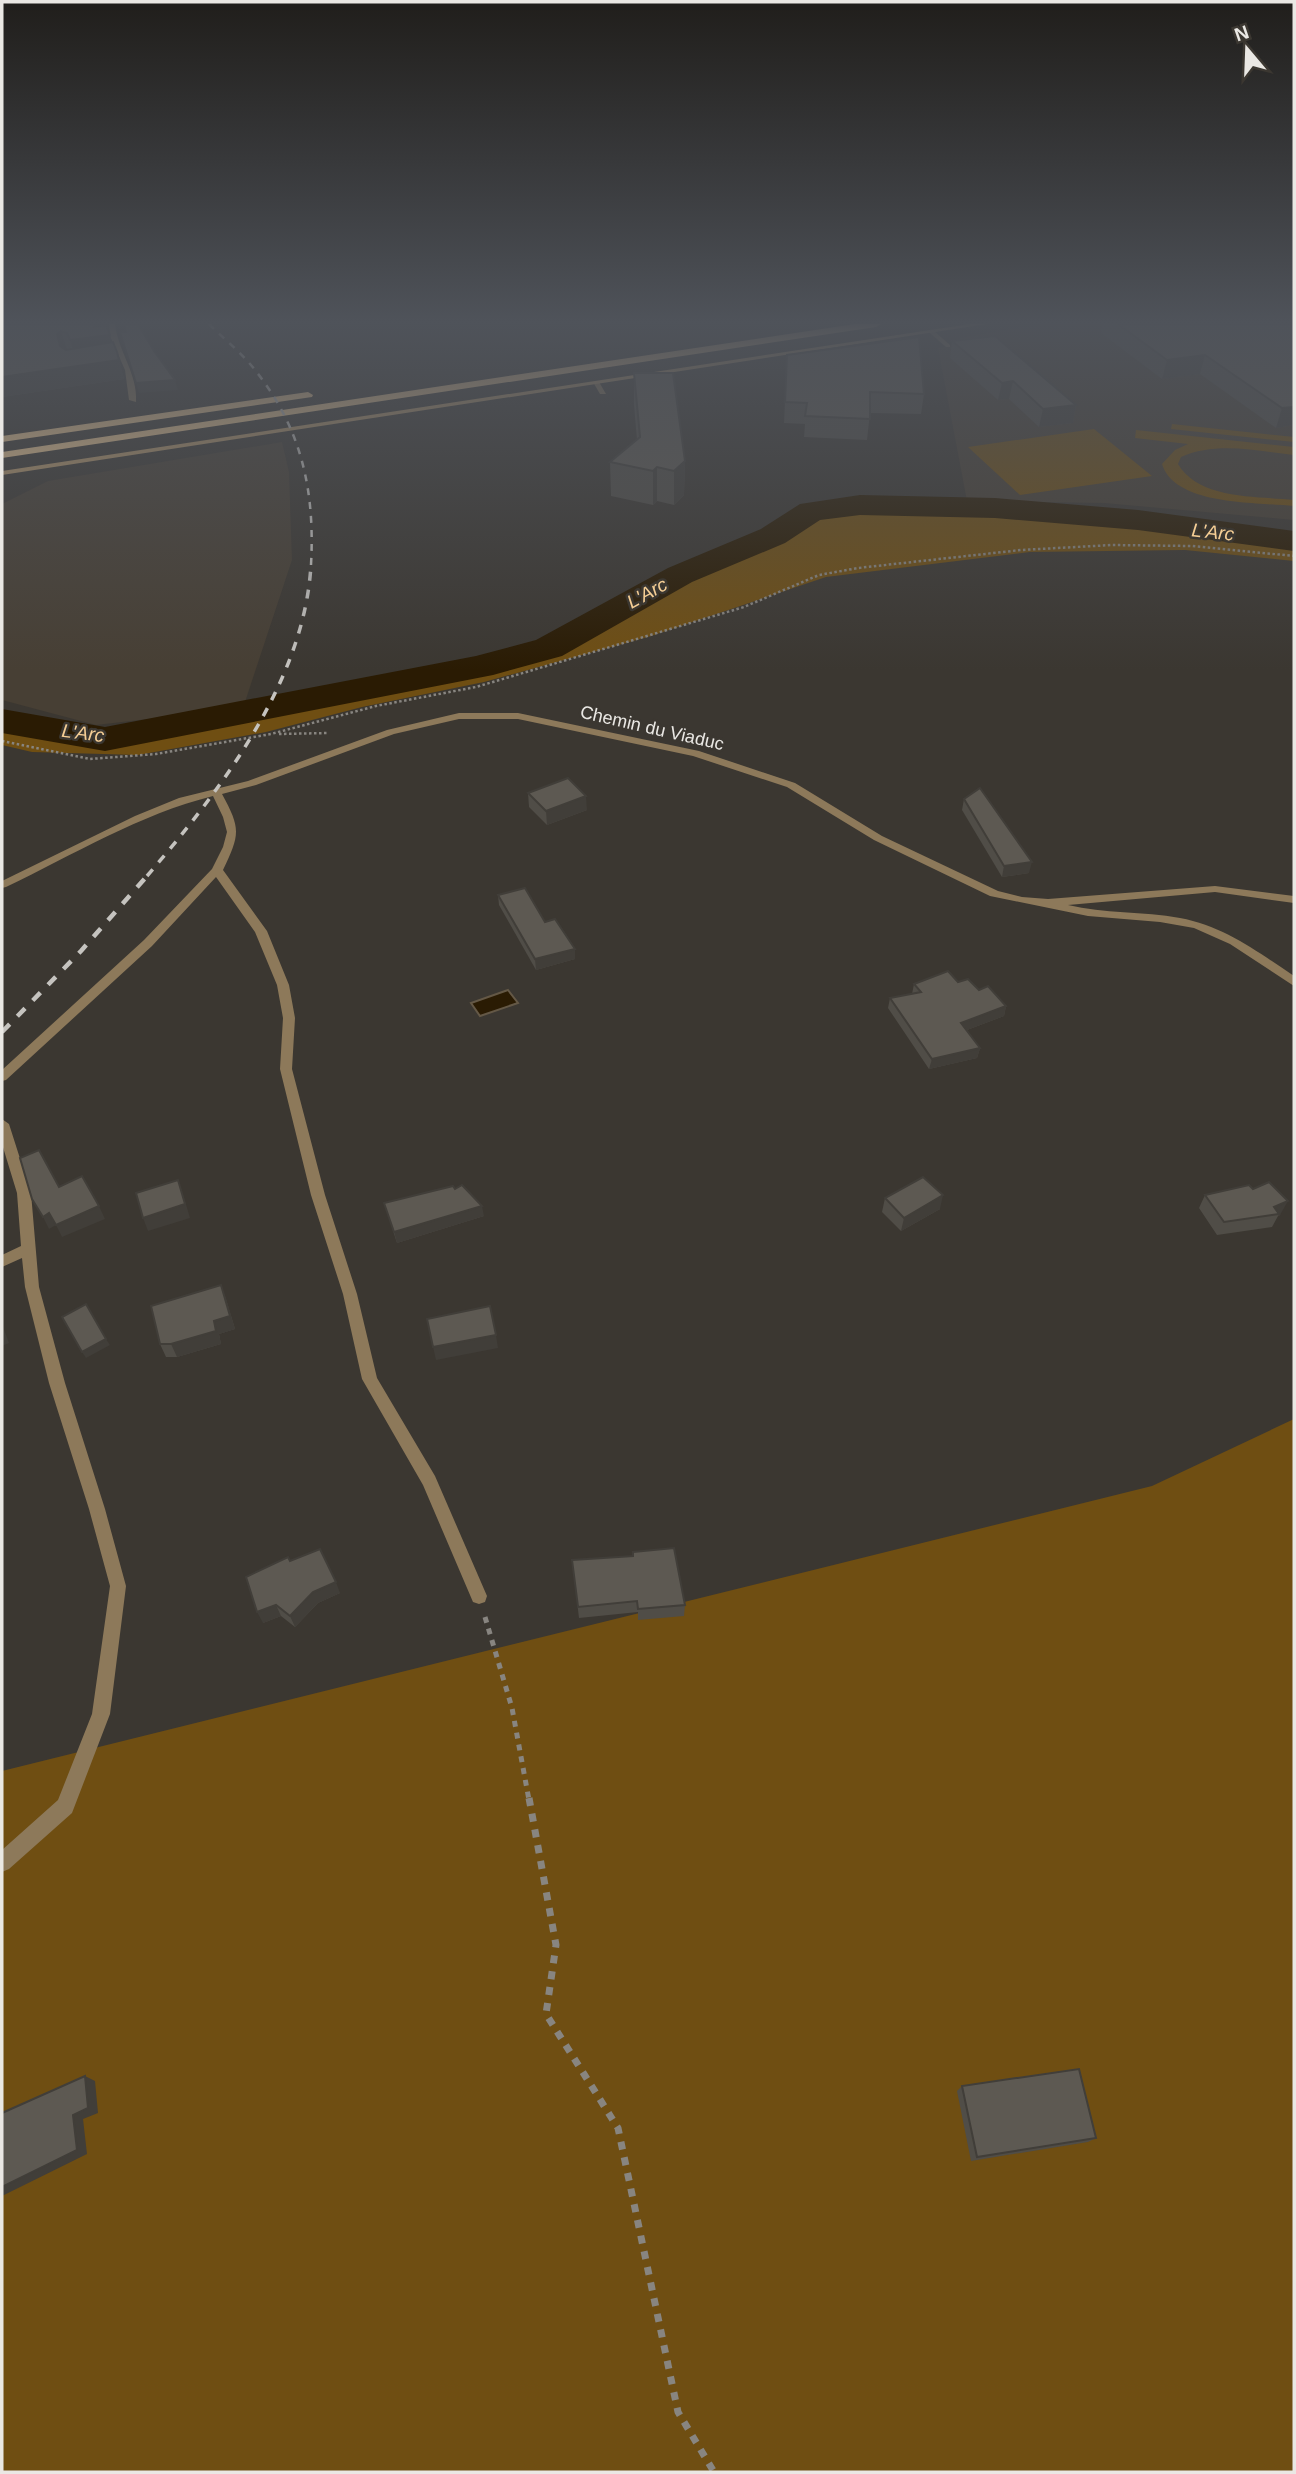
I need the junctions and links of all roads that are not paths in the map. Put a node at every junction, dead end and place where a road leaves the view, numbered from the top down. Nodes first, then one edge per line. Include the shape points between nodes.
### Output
1 (106, 439) edge
2 (220, 439) edge
3 (2, 455) edge
4 (54, 464) junction
5 (2, 473) edge
6 (2, 481) edge
7 (217, 793) junction
8 (217, 870) junction
9 (2, 885) edge
10 (1294, 899) edge
11 (1048, 903) junction
12 (1294, 982) edge
13 (2, 1077) edge
14 (2, 1124) edge
15 (29, 1249) junction
16 (2, 1261) edge
17 (479, 1596) road end
18 (2, 1861) edge

1 - 3 highway
2 - 4 main road
4 - 5 main road
4 - 6 main road
7 - 8 street via 234,836
7 - 9 street, Chemin du Viaduc via 183,800 139,818
7 - 11 street, Chemin du Viaduc via 391,732 459,716 518,716 695,753 791,785 878,838 995,894
8 - 13 street via 148,943
8 - 17 street via 261,931 283,985 289,1018 286,1069 370,1379 429,1481
10 - 11 street, Chemin du Viaduc via 1215,889
11 - 12 street via 1076,913 1198,925
14 - 15 street via 23,1193
15 - 16 street
15 - 18 street via 38,1311 118,1586 101,1714 65,1806

